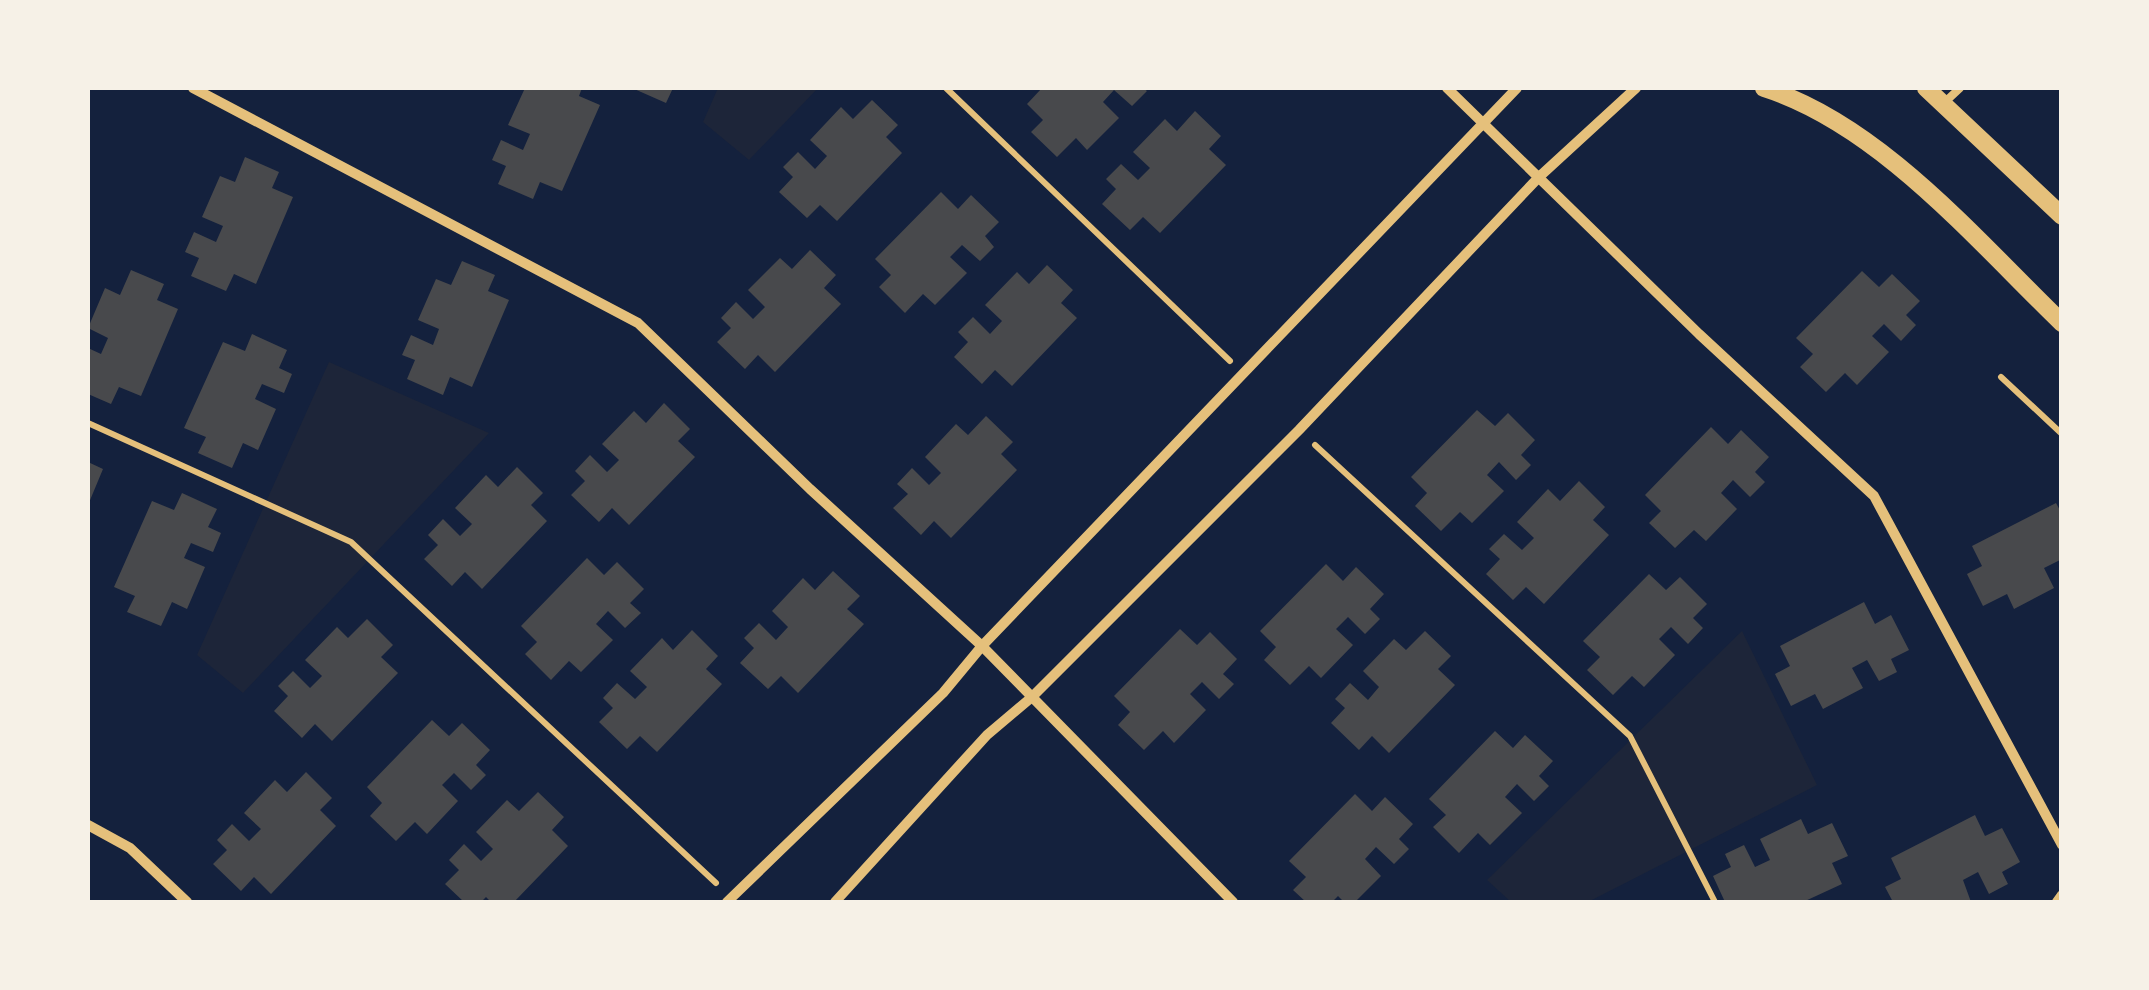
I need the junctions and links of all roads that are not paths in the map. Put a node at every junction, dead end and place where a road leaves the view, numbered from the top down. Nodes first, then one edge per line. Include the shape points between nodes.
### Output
1 (193, 88) edge
2 (1447, 88) edge
3 (1517, 88) edge
4 (1636, 88) edge
5 (1764, 88) edge
6 (1926, 88) edge
7 (1960, 88) edge
8 (1941, 106) junction
9 (1484, 123) junction
10 (1540, 177) junction
11 (2062, 216) edge
12 (2062, 323) edge
13 (982, 646) junction
14 (1032, 697) junction
15 (88, 825) edge
16 (2062, 845) edge
17 (2062, 894) edge
18 (730, 900) edge
19 (187, 902) edge
20 (835, 902) edge
21 (1233, 902) edge
22 (2057, 902) edge

1 - 13 street via 638,323
2 - 9 street
3 - 9 street
4 - 10 street
5 - 12 street via 1796,98 1901,168
6 - 8 street
7 - 8 lane
8 - 11 street
9 - 10 street
9 - 13 street
10 - 14 street via 1300,430
10 - 16 street via 1874,496
13 - 14 street
13 - 18 street via 943,693
14 - 20 street via 987,735
14 - 21 street
15 - 19 street via 130,848
17 - 22 street

